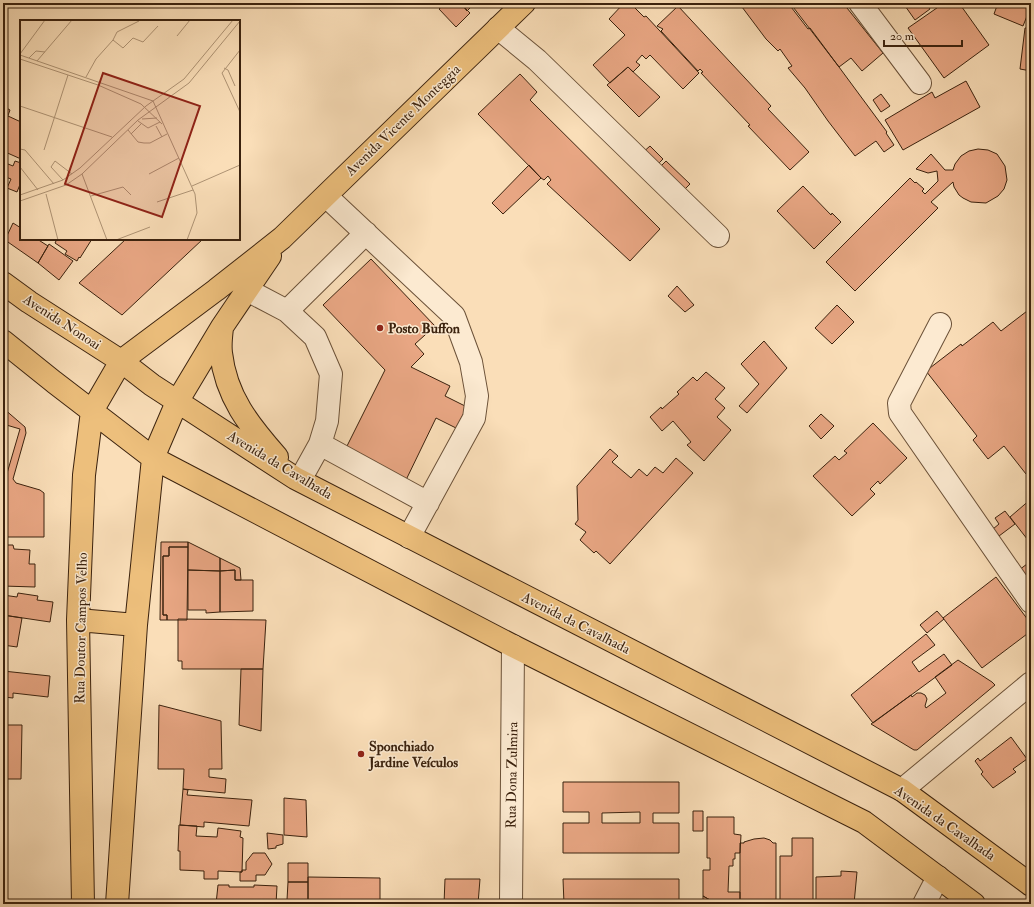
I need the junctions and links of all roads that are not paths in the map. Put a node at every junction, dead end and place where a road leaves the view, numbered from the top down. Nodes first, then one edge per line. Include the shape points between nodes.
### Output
1 (524, 3) edge
2 (860, 3) edge
3 (498, 28) junction
4 (920, 83) dead end
5 (326, 196) junction
6 (366, 233) junction
7 (718, 236) dead end
8 (282, 238) junction
9 (3, 283) edge
10 (247, 290) junction
11 (287, 311) junction
12 (940, 324) dead end
13 (222, 327) junction
14 (3, 341) edge
15 (121, 361) junction
16 (177, 402) junction
17 (92, 411) junction
18 (320, 444) junction
19 (153, 458) junction
20 (298, 479) junction
21 (428, 503) junction
22 (409, 537) junction
23 (1031, 602) edge
24 (78, 620) junction
25 (136, 625) junction
26 (513, 646) junction
27 (1031, 683) edge
28 (902, 790) junction
29 (938, 877) junction
30 (1031, 885) edge
31 (83, 904) edge
32 (117, 904) edge
33 (511, 904) edge
34 (924, 904) edge
35 (974, 904) edge

1 - 3 main road, Avenida Vicente Monteggia
2 - 4 street
3 - 5 main road, Avenida Vicente Monteggia
3 - 7 street via 537,60
5 - 6 street
5 - 8 main road, Avenida Vicente Monteggia
6 - 11 street
6 - 21 street via 454,316 471,362 477,396 474,418
8 - 10 main road, Avenida Vicente Monteggia
8 - 15 main road, Avenida Vicente Monteggia
9 - 15 main road, Avenida Nonoai
10 - 11 street
10 - 13 main road, Avenida Vicente Monteggia
11 - 18 street via 315,337 331,374 327,421
12 - 23 street via 899,403 900,413
13 - 16 main road, Avenida Vicente Monteggia
13 - 20 main road via 221,352 225,377 234,400 253,430
14 - 17 main road
15 - 16 main road, Avenida da Cavalhada
15 - 17 main road, Rua Doutor Campos Velho
16 - 19 main road, Avenida Vicente Monteggia
16 - 20 main road, Avenida da Cavalhada
17 - 19 main road
17 - 24 main road, Rua Doutor Campos Velho via 84,475
18 - 20 street
18 - 21 street
19 - 25 main road
19 - 26 main road
20 - 22 main road, Avenida da Cavalhada
21 - 22 street
22 - 28 main road, Avenida da Cavalhada
24 - 25 main road
24 - 31 main road, Rua Doutor Campos Velho
25 - 32 main road
26 - 29 main road via 864,822
26 - 33 street, Rua Dona Zulmira
27 - 28 street
28 - 30 main road, Avenida da Cavalhada
29 - 34 street
29 - 35 main road

